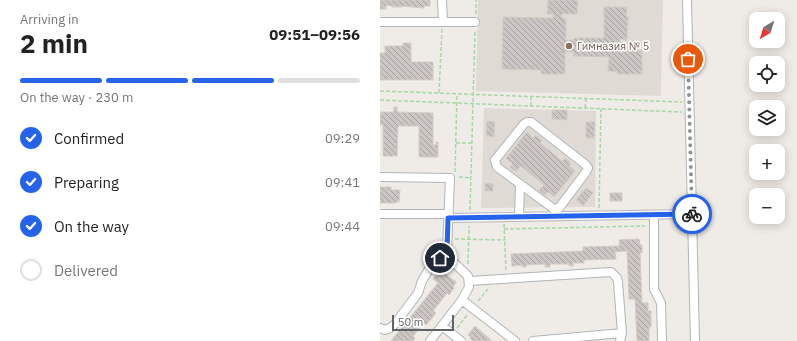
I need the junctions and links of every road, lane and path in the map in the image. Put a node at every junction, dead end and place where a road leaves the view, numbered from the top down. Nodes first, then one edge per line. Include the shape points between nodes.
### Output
1 (442, 0) edge
2 (476, 0) edge
3 (687, 0) edge
4 (380, 22) edge
5 (475, 22) junction
6 (442, 24) junction
7 (380, 91) edge
8 (439, 93) junction
9 (457, 94) junction
10 (473, 95) junction
11 (531, 97) junction
12 (586, 99) junction
13 (380, 100) edge
14 (689, 102) junction
15 (457, 103) junction
16 (473, 104) junction
17 (531, 106) junction
18 (585, 108) junction
19 (601, 109) junction
20 (690, 112) junction
21 (456, 143) junction
22 (472, 143) junction
23 (380, 177) edge
24 (471, 178) junction
25 (520, 184) junction
26 (554, 213) junction
27 (380, 214) edge
28 (654, 214) junction
29 (692, 214) junction
30 (448, 216) junction
31 (599, 216) junction
32 (504, 217) junction
33 (519, 217) junction
34 (469, 218) junction
35 (653, 226) junction
36 (504, 228) junction
37 (448, 239) junction
38 (469, 240) junction
39 (505, 240) junction
40 (447, 251) junction
41 (468, 278) junction
42 (506, 278) junction
43 (462, 300) junction
44 (442, 326) junction
45 (380, 328) edge
46 (621, 337) edge
47 (430, 341) edge
48 (461, 341) edge
49 (515, 341) edge
50 (532, 341) edge
51 (662, 341) edge
52 (695, 341) edge

1 - 6 street
2 - 5 path
3 - 14 street
4 - 6 street
5 - 6 street
5 - 10 path
6 - 8 path
7 - 8 path
8 - 9 path
9 - 10 path
9 - 15 path
10 - 11 path
10 - 16 path
11 - 12 path
11 - 17 path
12 - 14 path
12 - 18 path
13 - 15 path
14 - 20 street
15 - 16 path
15 - 21 path
16 - 17 path
16 - 22 path
17 - 18 path
18 - 19 path
19 - 20 path
19 - 31 path
20 - 29 street
21 - 22 path
21 - 24 path via 455,177
22 - 24 path
23 - 30 street via 450,178
24 - 34 path
25 - 26 street
25 - 26 street via 497,167 495,160 524,124 531,122 588,168
25 - 33 street
26 - 31 street
26 - 33 street
27 - 30 street
28 - 29 street
28 - 31 street
28 - 35 street
29 - 52 street
30 - 34 street
30 - 37 street
32 - 33 street
32 - 34 street
32 - 36 path
34 - 38 path
35 - 36 path
35 - 51 street via 654,289 661,303
36 - 39 path
37 - 38 path
37 - 40 street
38 - 39 path
38 - 41 path
39 - 42 path
40 - 41 street via 451,260
40 - 45 street via 432,264 418,293 395,324 385,330
41 - 42 street
41 - 43 street via 469,288
42 - 46 street via 611,272 617,278
43 - 44 street
43 - 49 street
44 - 47 street
44 - 48 street
46 - 50 street

